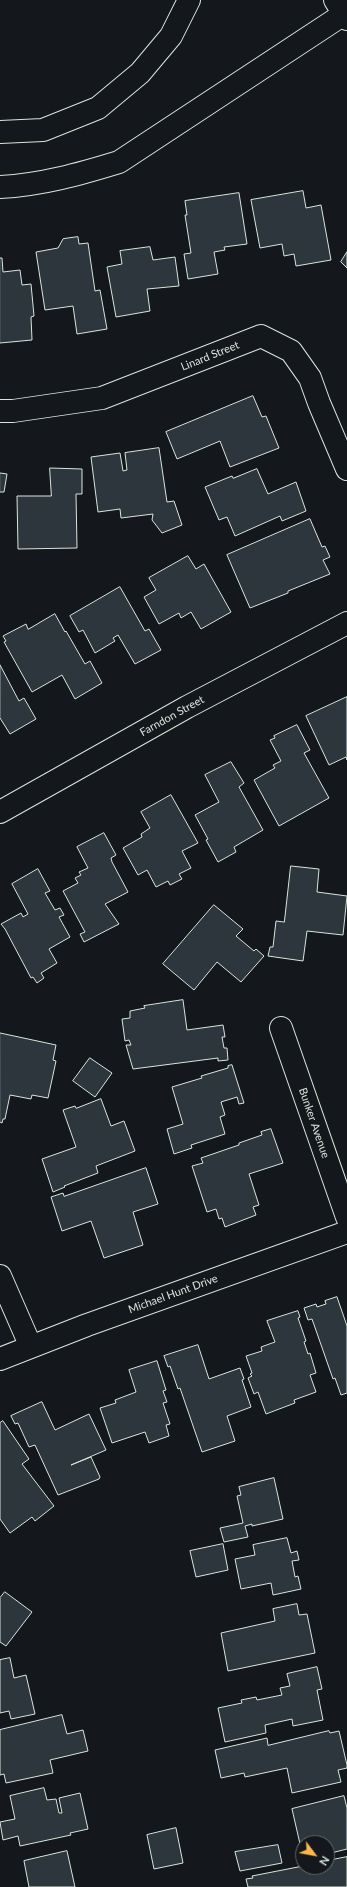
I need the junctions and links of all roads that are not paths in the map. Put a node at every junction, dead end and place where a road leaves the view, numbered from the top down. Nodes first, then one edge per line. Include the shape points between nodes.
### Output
1 (189, 0) edge
2 (343, 11) edge
3 (0, 132) edge
4 (0, 187) edge
5 (0, 411) edge
6 (347, 469) edge
7 (347, 623) edge
8 (0, 812) edge
9 (281, 1028) dead end
10 (347, 1217) edge
11 (347, 1232) edge
12 (0, 1276) edge
13 (31, 1347) junction
14 (0, 1359) edge

1 - 3 main road via 171,36 140,73 98,108 43,130
2 - 4 main road via 119,162 33,185
5 - 6 main road, Linard Street via 102,398 261,336 292,350 310,378
7 - 8 main road, Farndon Street via 188,707
9 - 10 main road, Bunker Avenue
11 - 13 main road, Michael Hunt Drive
12 - 13 main road
13 - 14 main road, Michael Hunt Drive

